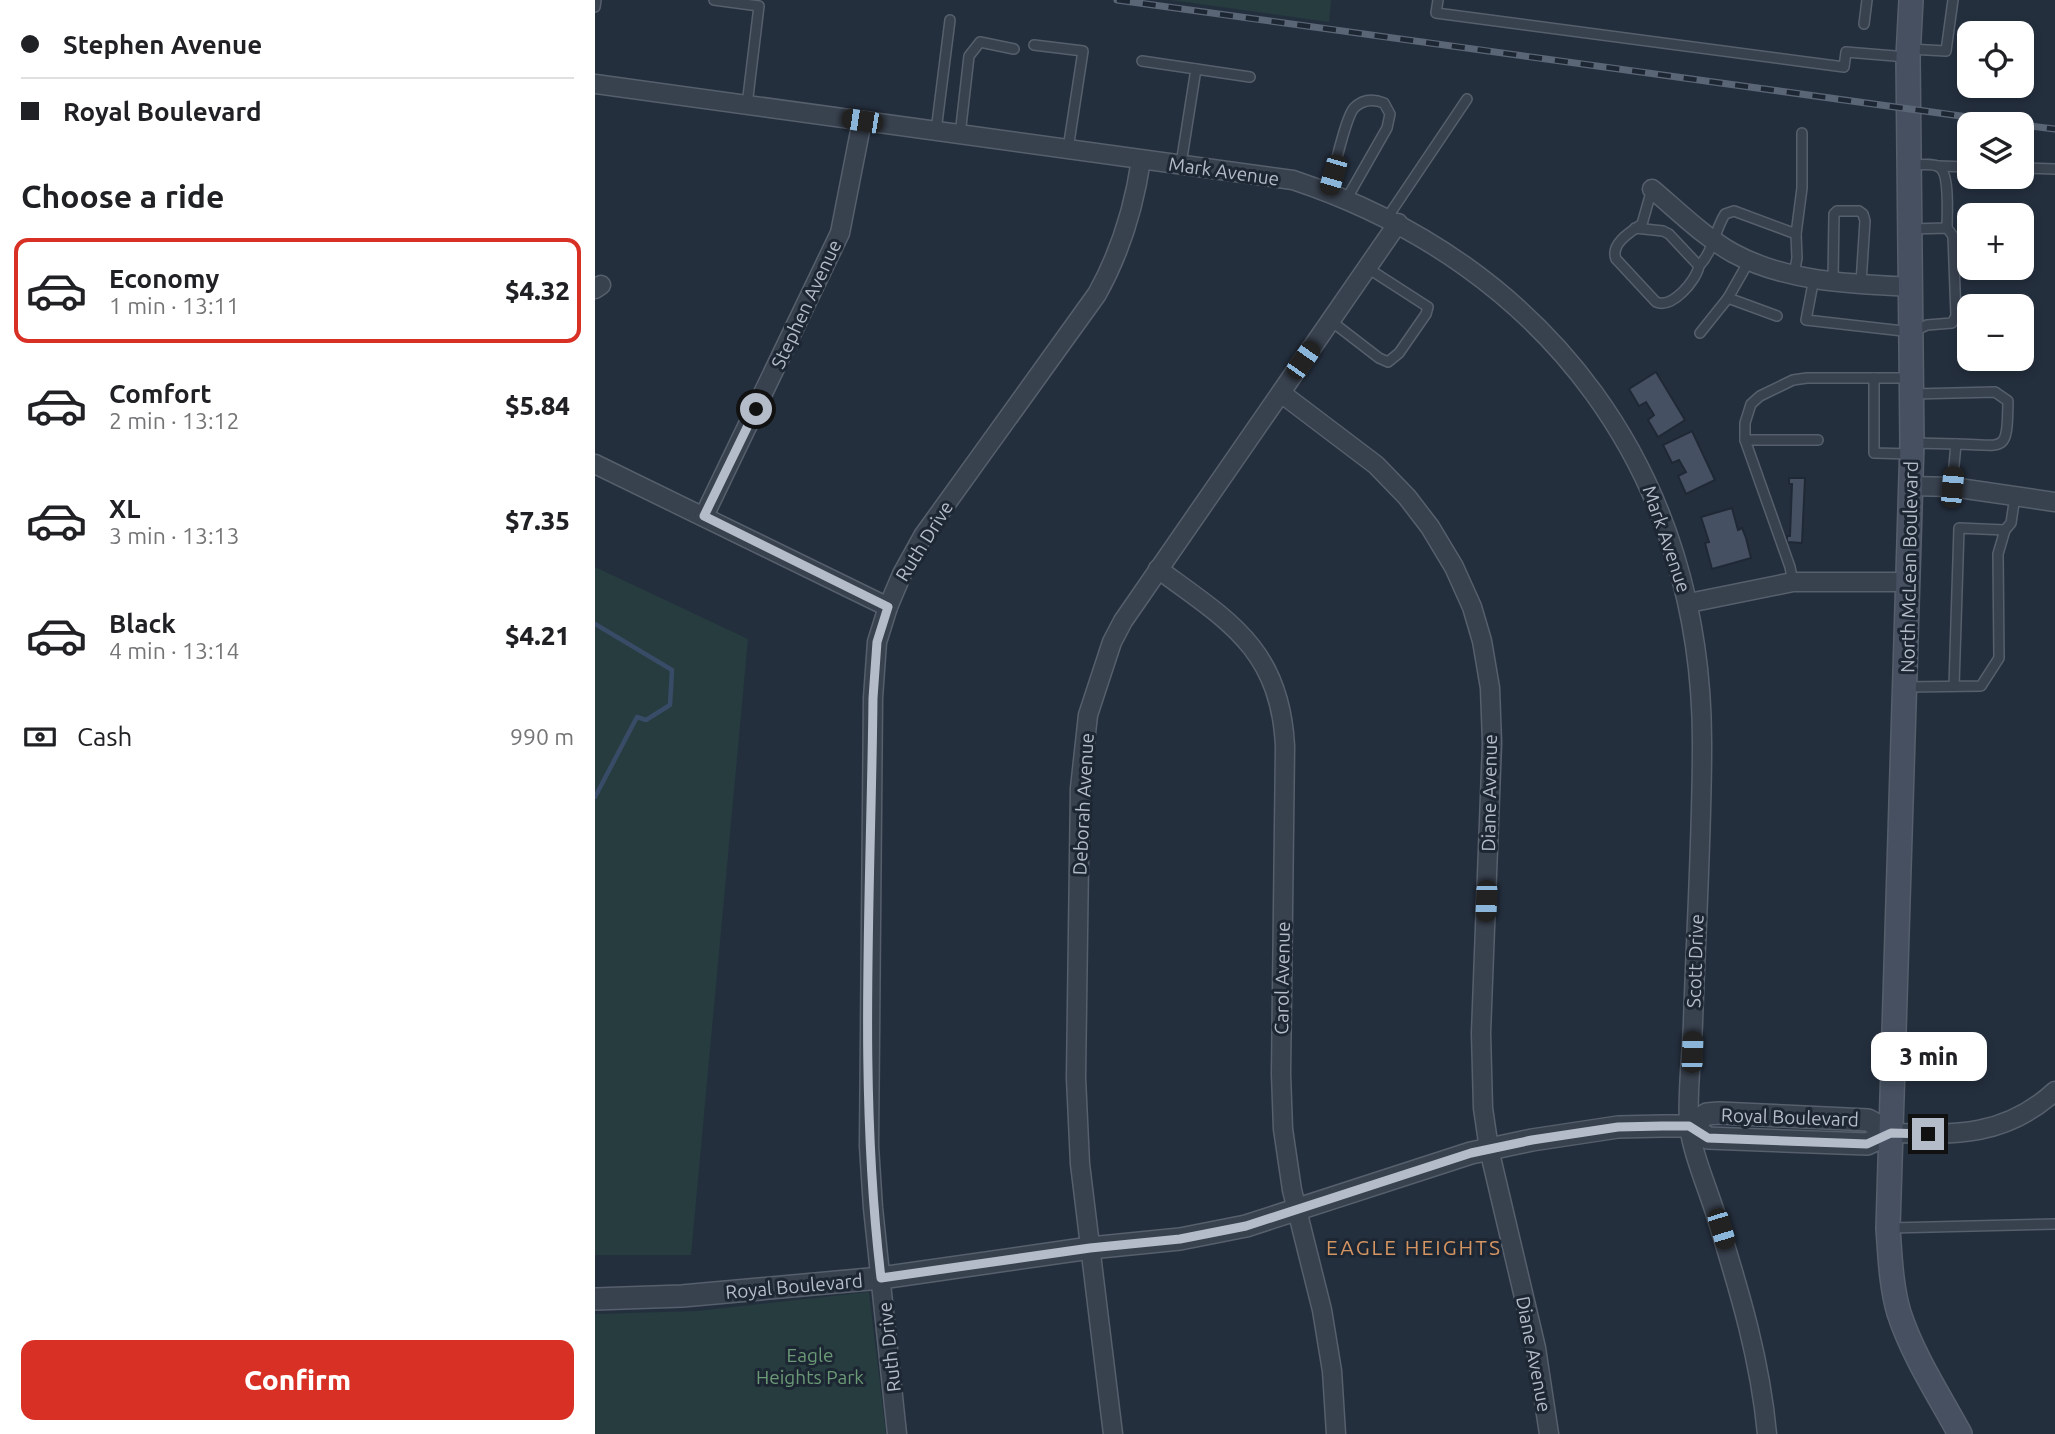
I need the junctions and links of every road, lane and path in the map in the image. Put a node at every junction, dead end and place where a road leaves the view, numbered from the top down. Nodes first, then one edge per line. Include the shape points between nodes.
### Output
1 (596, 0) edge
2 (714, 0) edge
3 (1438, 0) edge
4 (1867, 0) edge
5 (1911, 0) edge
6 (1954, 0) edge
7 (595, 7) edge
8 (950, 20) dead end
9 (1864, 24) dead end
10 (1034, 45) dead end
11 (1014, 49) dead end
12 (1909, 53) junction
13 (1142, 61) dead end
14 (1196, 69) junction
15 (1250, 77) dead end
16 (595, 84) edge
17 (1467, 99) dead end
18 (747, 105) junction
19 (862, 121) junction
20 (936, 131) junction
21 (1802, 133) dead end
22 (960, 135) junction
23 (1068, 149) junction
24 (1142, 160) junction
25 (1181, 164) junction
26 (1910, 165) junction
27 (1938, 166) junction
28 (1957, 167) edge
29 (2034, 168) edge
30 (2055, 169) edge
31 (1652, 189) joint
32 (1328, 192) junction
33 (1346, 200) junction
34 (1393, 220) junction
35 (1635, 228) junction
36 (1947, 228) junction
37 (1911, 229) junction
38 (1796, 234) junction
39 (1714, 240) junction
40 (1749, 261) junction
41 (1699, 266) junction
42 (1369, 269) junction
43 (1794, 275) junction
44 (1814, 278) junction
45 (1833, 280) junction
46 (1861, 283) junction
47 (1912, 287) junction
48 (1728, 298) junction
49 (1777, 316) dead end
50 (1331, 321) junction
51 (1700, 332) dead end
52 (1912, 332) junction
53 (1874, 378) junction
54 (1913, 386) junction
55 (1281, 393) junction
56 (1745, 439) junction
57 (1818, 440) dead end
58 (1956, 444) junction
59 (1912, 448) junction
60 (595, 464) edge
61 (1911, 486) junction
62 (1952, 487) junction
63 (2015, 496) junction
64 (2055, 502) edge
65 (704, 516) junction
66 (2005, 530) junction
67 (1158, 569) junction
68 (1793, 582) junction
69 (1907, 582) junction
70 (1689, 604) junction
71 (888, 607) junction
72 (1954, 686) junction
73 (1907, 687) junction
74 (2055, 1091) edge
75 (1689, 1126) junction
76 (1891, 1133) junction
77 (1489, 1149) junction
78 (1296, 1210) junction
79 (2055, 1224) edge
80 (1888, 1228) junction
81 (1090, 1248) junction
82 (881, 1278) junction
83 (595, 1299) edge
84 (897, 1434) edge
85 (1113, 1434) edge
86 (1336, 1434) edge
87 (1549, 1434) edge
88 (1767, 1434) edge
89 (1960, 1434) edge

1 - 7 lane
2 - 18 lane via 759,6
3 - 12 lane via 1436,13 1844,67 1846,52
4 - 9 lane
5 - 12 main road, North McLean Boulevard
6 - 12 lane via 1946,51
8 - 20 lane
10 - 23 lane via 1083,51
11 - 22 lane via 980,42 969,56
12 - 26 main road, North McLean Boulevard
13 - 14 lane
14 - 15 lane
14 - 25 lane
16 - 18 street, Mark Avenue
17 - 34 lane
18 - 19 street, Mark Avenue
19 - 20 street, Mark Avenue
19 - 65 street, Stephen Avenue via 840,233
20 - 22 street, Mark Avenue
21 - 38 lane via 1803,188
22 - 23 street, Mark Avenue
23 - 24 street, Mark Avenue
24 - 25 street, Mark Avenue
24 - 71 street, Ruth Drive via 1125,234 1097,294 923,537
25 - 32 street, Mark Avenue via 1293,180
26 - 27 lane
26 - 37 main road, North McLean Boulevard
27 - 28 lane
27 - 36 lane via 1945,174
29 - 30 lane
31 - 35 lane via 1646,216
31 - 39 street
32 - 33 street, Mark Avenue
32 - 33 lane via 1350,114 1364,102 1384,103 1390,114 1387,128
33 - 34 street, Mark Avenue
34 - 42 street, Deborah Avenue
34 - 70 street, Mark Avenue via 1503,295 1585,381 1651,490 1679,562
35 - 41 lane via 1663,230
35 - 41 lane via 1613,253 1656,302 1671,303
36 - 37 lane
36 - 52 lane via 1953,236 1956,316 1952,323 1927,325
37 - 47 main road, North McLean Boulevard
38 - 39 lane via 1734,211 1725,214
38 - 43 lane
39 - 40 street
39 - 41 lane via 1713,249
40 - 43 street
40 - 48 lane
42 - 50 street, Deborah Avenue
42 - 50 lane via 1428,307 1394,359 1379,358
43 - 44 street
44 - 45 street
44 - 52 lane via 1806,320
45 - 46 street
45 - 46 lane via 1835,214 1859,211 1865,221
46 - 47 street
47 - 52 main road, North McLean Boulevard
48 - 49 lane
48 - 51 lane
50 - 55 street, Deborah Avenue
52 - 54 main road, North McLean Boulevard
53 - 54 lane
53 - 56 lane via 1793,380 1751,404
53 - 59 lane via 1874,453
54 - 58 lane via 1995,392 2008,401 2005,441 1998,445
54 - 59 main road, North McLean Boulevard
55 - 67 street, Deborah Avenue
55 - 77 street, Diane Avenue via 1376,465 1407,497 1454,567 1482,641 1492,743 1481,1046 1482,1108
56 - 57 lane
56 - 68 lane
58 - 59 lane
58 - 62 lane
59 - 61 main road, North McLean Boulevard
60 - 65 street
61 - 62 street
61 - 69 main road, North McLean Boulevard
62 - 63 street
63 - 64 street
63 - 66 lane via 2011,523
65 - 71 street
66 - 72 lane via 1998,554 1999,659 1981,686
66 - 72 lane via 1959,528
67 - 78 street, Carol Avenue via 1219,613 1249,642 1263,662 1281,706 1285,746 1281,1105
67 - 81 street, Deborah Avenue via 1123,621 1095,690 1080,788 1077,1120
68 - 69 street
68 - 70 street
69 - 73 main road, North McLean Boulevard
70 - 75 street, Scott Drive via 1697,649 1702,744
71 - 82 street, Ruth Drive via 877,642 874,685 869,1088 872,1196
72 - 73 lane
73 - 76 main road, North McLean Boulevard
74 - 76 street, Royal Boulevard via 2025,1113 1974,1133
75 - 76 street, Royal Boulevard via 1708,1138 1854,1143 1876,1142
75 - 77 street, Royal Boulevard via 1618,1127
75 - 88 street, Scott Drive via 1751,1329
76 - 80 main road, North McLean Boulevard
77 - 78 street, Royal Boulevard
77 - 87 street, Diane Avenue via 1536,1348
78 - 81 street, Royal Boulevard via 1212,1234
78 - 86 street, Carol Avenue via 1322,1310
79 - 80 lane
80 - 89 main road, North McLean Boulevard via 1899,1312
81 - 82 street, Royal Boulevard
81 - 85 street, Deborah Avenue
82 - 83 street, Royal Boulevard
82 - 84 street, Ruth Drive

